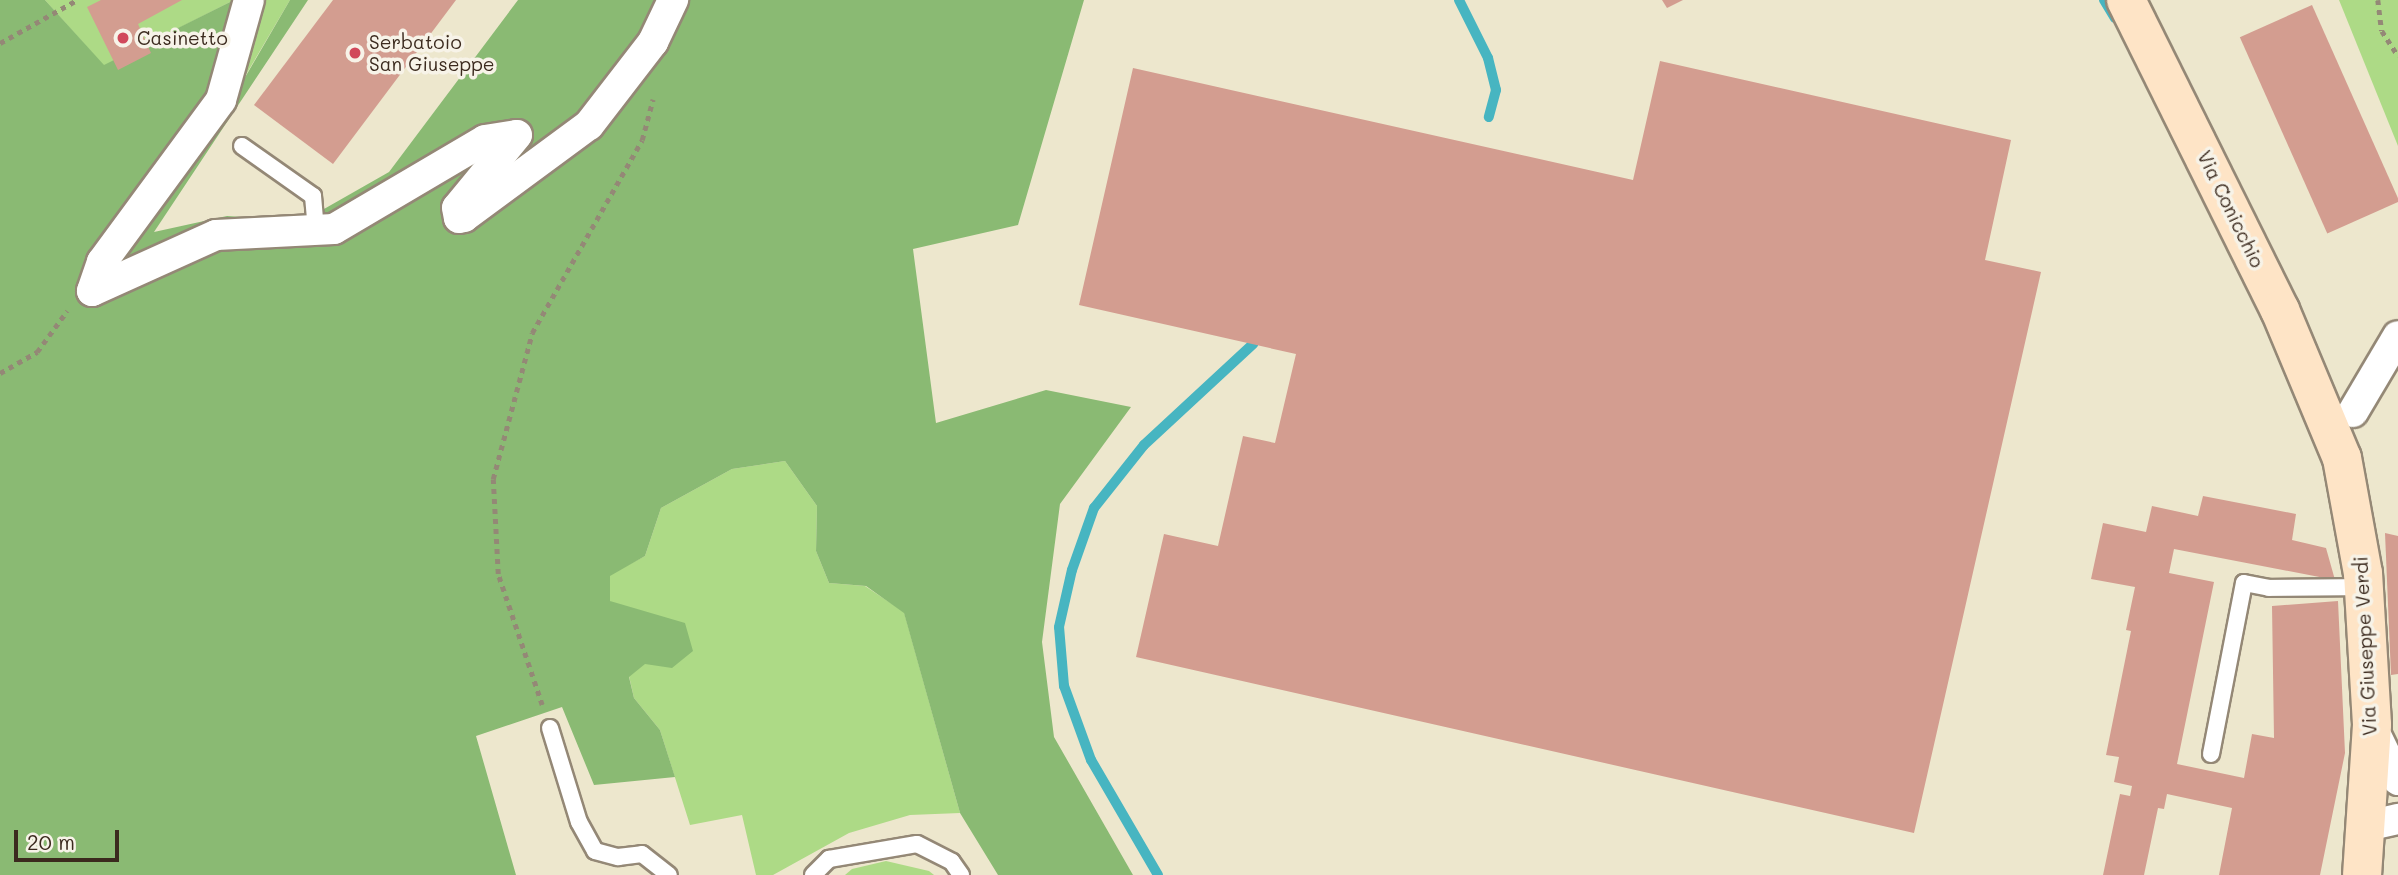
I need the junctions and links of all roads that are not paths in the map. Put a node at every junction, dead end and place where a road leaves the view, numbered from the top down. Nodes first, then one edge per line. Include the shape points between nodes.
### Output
1 (249, 0) edge
2 (673, 0) edge
3 (2126, 0) edge
4 (242, 146) dead end
5 (316, 230) junction
6 (2398, 336) edge
7 (2339, 417) junction
8 (2363, 587) junction
9 (2372, 725) junction
10 (550, 728) road end
11 (2211, 754) dead end
12 (2398, 780) edge
13 (2382, 823) edge
14 (669, 875) edge
15 (813, 875) edge
16 (961, 875) edge
17 (2362, 875) edge

1 - 5 street via 221,100 102,262 92,291 216,235
2 - 5 street via 653,42 589,125 464,217 459,218 457,208 517,135 485,139 334,229
3 - 7 main road, Via Conicchio via 2274,298
4 - 5 lane via 313,196
6 - 7 street
7 - 8 main road, Via Giuseppe Verdi
8 - 9 main road, Via Giuseppe Verdi
8 - 11 lane via 2269,588 2244,583
9 - 12 street
9 - 13 main road, Via Giuseppe Verdi
10 - 14 lane via 579,822 595,851 618,857 642,854
13 - 17 main road, Via Giuseppe Verdi
15 - 16 lane via 828,859 917,844 952,862

